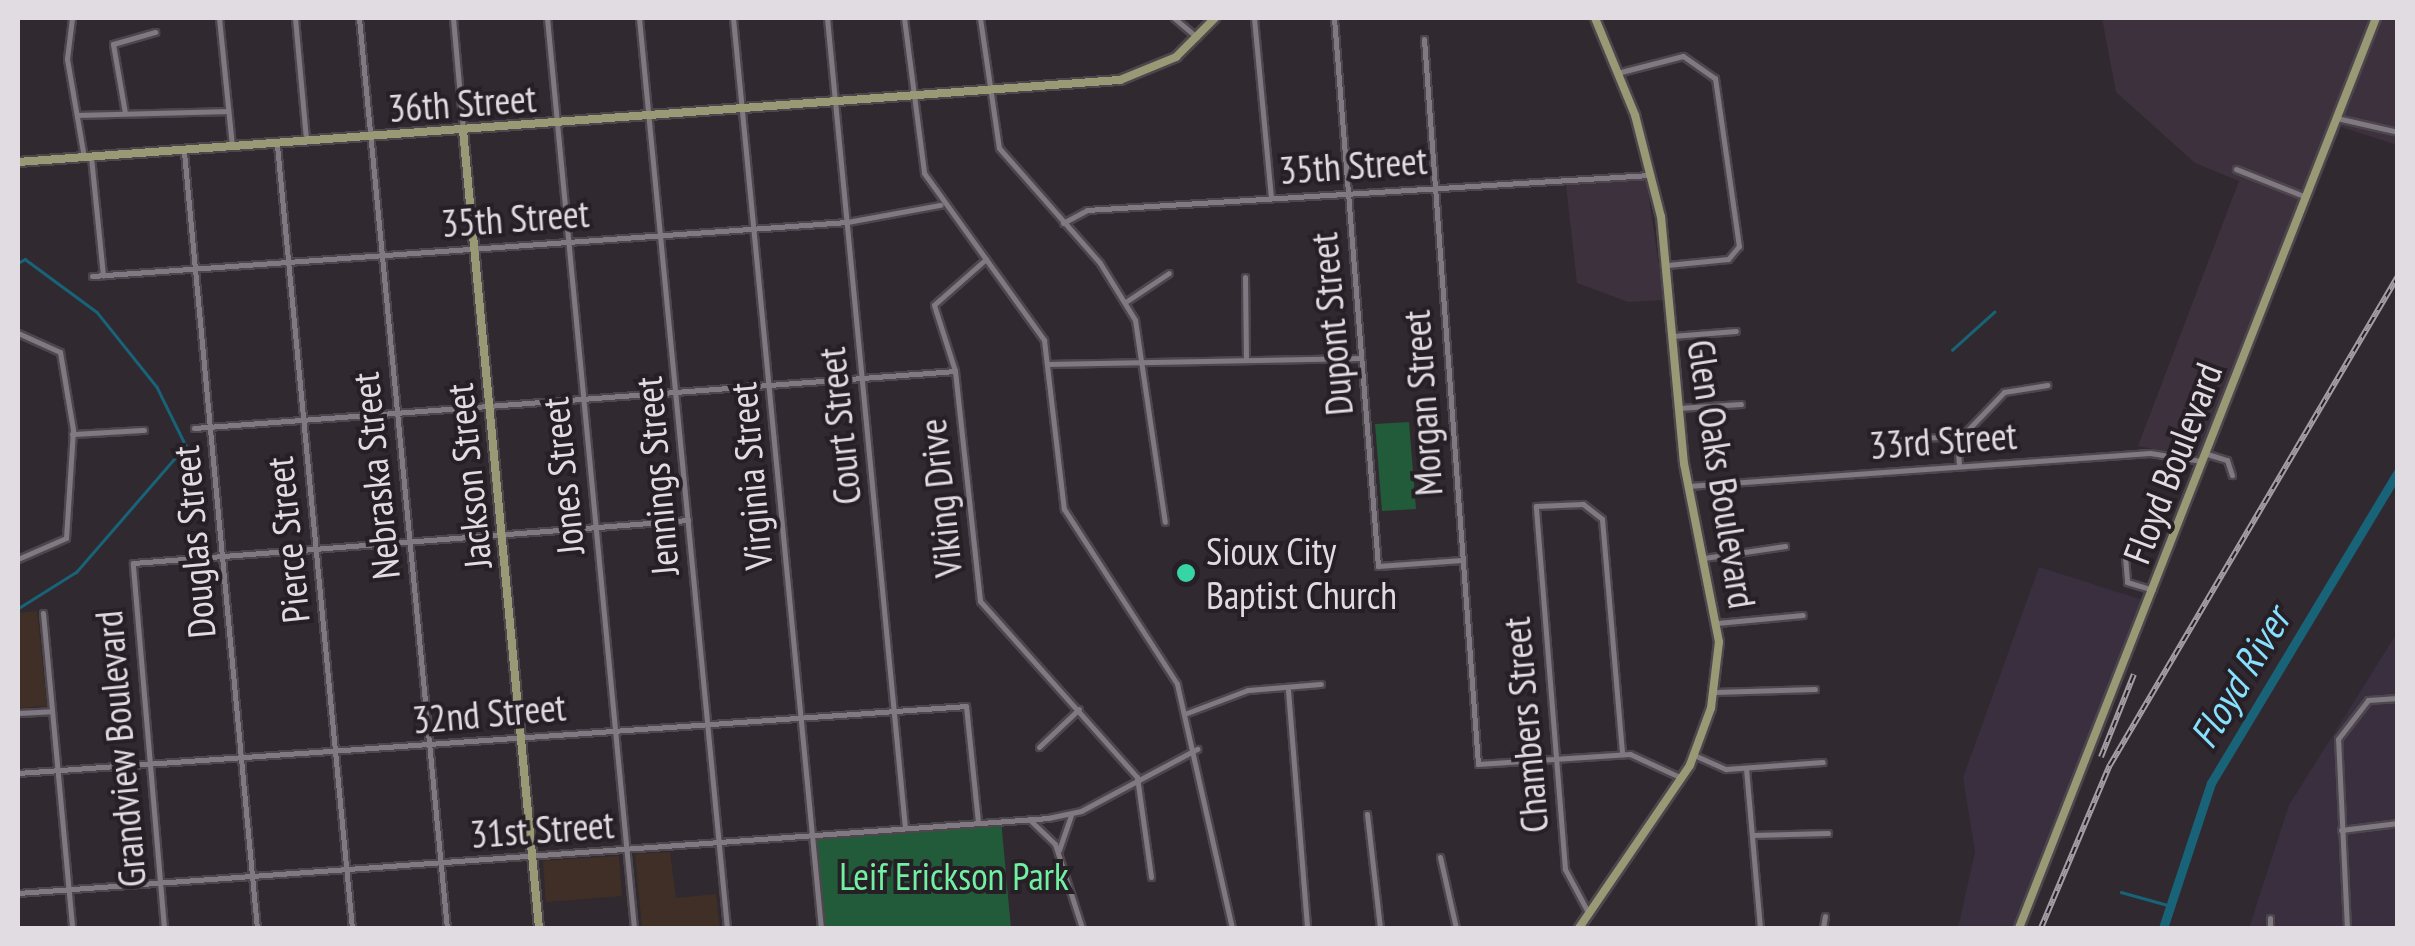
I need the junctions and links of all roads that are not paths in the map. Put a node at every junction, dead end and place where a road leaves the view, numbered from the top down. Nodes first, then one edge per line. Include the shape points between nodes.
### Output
1 (72, 18) edge
2 (219, 18) edge
3 (295, 18) edge
4 (359, 18) edge
5 (453, 18) edge
6 (547, 18) edge
7 (640, 18) edge
8 (733, 18) edge
9 (827, 18) edge
10 (904, 18) edge
11 (980, 18) edge
12 (1174, 18) edge
13 (1215, 18) edge
14 (1254, 18) edge
15 (1334, 18) edge
16 (1595, 18) edge
17 (2376, 18) edge
18 (154, 32) dead end
19 (1198, 37) junction
20 (1424, 39) dead end
21 (1621, 72) junction
22 (986, 90) junction
23 (911, 96) junction
24 (835, 102) junction
25 (742, 110) junction
26 (228, 111) junction
27 (125, 113) junction
28 (79, 115) junction
29 (650, 116) junction
30 (2337, 118) junction
31 (556, 123) junction
32 (463, 130) junction
33 (2398, 132) edge
34 (370, 137) junction
35 (306, 143) junction
36 (277, 145) junction
37 (232, 148) junction
38 (184, 152) junction
39 (87, 157) junction
40 (18, 162) edge
41 (2236, 169) dead end
42 (1652, 175) junction
43 (1432, 188) junction
44 (1348, 193) junction
45 (2306, 197) junction
46 (1271, 198) junction
47 (940, 205) junction
48 (847, 222) junction
49 (1062, 223) junction
50 (754, 229) junction
51 (661, 235) junction
52 (567, 241) junction
53 (474, 248) junction
54 (381, 254) junction
55 (986, 259) junction
56 (288, 261) junction
57 (1668, 265) junction
58 (194, 268) junction
59 (1169, 273) dead end
60 (103, 275) junction
61 (92, 276) dead end
62 (1245, 278) dead end
63 (1127, 301) junction
64 (1736, 331) dead end
65 (18, 333) edge
66 (1672, 336) junction
67 (1142, 358) junction
68 (1361, 358) junction
69 (1246, 360) junction
70 (1049, 364) junction
71 (955, 371) junction
72 (862, 378) junction
73 (769, 384) junction
74 (2046, 384) dead end
75 (676, 390) junction
76 (582, 398) junction
77 (489, 404) junction
78 (1741, 404) dead end
79 (1678, 408) junction
80 (397, 411) junction
81 (302, 419) junction
82 (211, 426) junction
83 (194, 428) dead end
84 (144, 430) dead end
85 (72, 434) junction
86 (1956, 437) junction
87 (1898, 439) dead end
88 (2202, 457) junction
89 (1959, 466) junction
90 (2232, 475) dead end
91 (1688, 486) junction
92 (688, 520) junction
93 (1165, 522) dead end
94 (595, 526) junction
95 (502, 534) junction
96 (409, 541) junction
97 (1785, 546) dead end
98 (316, 549) junction
99 (221, 558) junction
100 (1704, 558) junction
101 (2125, 558) dead end
102 (18, 559) edge
103 (1462, 560) junction
104 (2153, 590) junction
105 (43, 613) dead end
106 (1803, 615) dead end
107 (1717, 622) junction
108 (1321, 684) dead end
109 (1288, 690) junction
110 (1814, 690) dead end
111 (1714, 692) junction
112 (2398, 698) edge
113 (1079, 709) junction
114 (52, 710) junction
115 (893, 710) junction
116 (18, 713) edge
117 (1187, 714) junction
118 (800, 718) junction
119 (708, 724) junction
120 (614, 731) junction
121 (521, 738) junction
122 (428, 746) junction
123 (1040, 746) dead end
124 (1198, 748) junction
125 (334, 750) junction
126 (1622, 754) junction
127 (1694, 756) junction
128 (1556, 758) junction
129 (241, 759) junction
130 (1823, 762) dead end
131 (148, 765) junction
132 (1746, 768) junction
133 (58, 770) junction
134 (18, 773) edge
135 (1682, 778) junction
136 (1139, 780) junction
137 (1367, 814) dead end
138 (1071, 816) junction
139 (1029, 819) junction
140 (978, 822) junction
141 (2398, 823) edge
142 (906, 828) junction
143 (2341, 830) junction
144 (1828, 833) dead end
145 (813, 835) junction
146 (1753, 835) junction
147 (718, 844) junction
148 (626, 851) junction
149 (1058, 853) junction
150 (532, 858) junction
151 (1440, 858) dead end
152 (440, 864) junction
153 (347, 872) junction
154 (1151, 877) dead end
155 (252, 878) junction
156 (160, 883) junction
157 (68, 889) junction
158 (18, 893) edge
159 (1589, 914) junction
160 (1825, 916) dead end
161 (2270, 918) dead end
162 (72, 928) edge
163 (164, 928) edge
164 (257, 928) edge
165 (352, 928) edge
166 (447, 928) edge
167 (539, 928) edge
168 (634, 928) edge
169 (726, 928) edge
170 (821, 928) edge
171 (1082, 928) edge
172 (1232, 928) edge
173 (1307, 928) edge
174 (1380, 928) edge
175 (1456, 928) edge
176 (1578, 928) edge
177 (1760, 928) edge
178 (1822, 928) edge
179 (2019, 928) edge
180 (2270, 928) edge
181 (2347, 928) edge

1 - 28 street via 67,59
2 - 26 street
3 - 35 street
4 - 34 street, Nebraska Street
5 - 32 street, Jackson Street
6 - 31 street, Jones Street
7 - 29 street, Jennings Street
8 - 25 street, Virginia Street
9 - 24 street, Court Street
10 - 23 street
11 - 22 street
12 - 19 street
13 - 19 main road, 36th Street
14 - 46 street
15 - 44 street, Dupont Street
16 - 21 main road, Glen Oaks Boulevard
17 - 30 main road, Floyd Boulevard
18 - 27 street via 120,37 112,48
19 - 22 main road, 36th Street via 1131,78
20 - 43 street, Morgan Street
21 - 42 main road, Glen Oaks Boulevard
21 - 57 street via 1684,56 1715,78 1740,246 1728,259
22 - 23 main road, 36th Street
22 - 49 street via 1014,174
23 - 24 main road, 36th Street
23 - 47 street via 920,157
24 - 25 main road, 36th Street
24 - 48 street, Court Street
25 - 29 main road, 36th Street
25 - 50 street, Virginia Street
26 - 27 street
26 - 37 street
27 - 28 street
28 - 39 street
29 - 31 main road, 36th Street
29 - 51 street, Jennings Street
30 - 33 street
30 - 45 main road, Floyd Boulevard
31 - 32 main road, 36th Street
31 - 52 street, Jones Street
32 - 34 main road, 36th Street
32 - 53 main road, Jackson Street
34 - 35 main road, 36th Street
34 - 54 street, Nebraska Street
35 - 36 main road, 36th Street
36 - 37 main road, 36th Street
36 - 56 street, Pierce Street
37 - 38 main road, 36th Street
38 - 39 main road, 36th Street
38 - 58 street, Douglas Street
39 - 40 main road, 36th Street
39 - 60 street
41 - 45 street
42 - 43 street, 35th Street
42 - 57 main road, Glen Oaks Boulevard
43 - 44 street, 35th Street
43 - 103 street, Morgan Street
44 - 46 street, 35th Street
44 - 68 street, Dupont Street
45 - 88 main road, Floyd Boulevard
46 - 49 street, 35th Street via 1087,210
47 - 48 street, 35th Street
47 - 55 street
48 - 50 street, 35th Street
48 - 72 street, Court Street
49 - 63 street
50 - 51 street, 35th Street
50 - 73 street, Virginia Street
51 - 52 street, 35th Street
51 - 75 street, Jennings Street
52 - 53 street, 35th Street
52 - 76 street, Jones Street
53 - 54 street, 35th Street
53 - 77 main road, Jackson Street
54 - 56 street, 35th Street
54 - 80 street, Nebraska Street
55 - 70 street via 1036,326
55 - 71 street, Viking Drive via 934,306
56 - 58 street, 35th Street
56 - 81 street, Pierce Street
57 - 66 main road, Glen Oaks Boulevard
58 - 60 street, 35th Street
58 - 82 street, Douglas Street
59 - 63 street
60 - 61 street, 35th Street
62 - 69 street
63 - 67 street
64 - 66 street
65 - 85 street via 60,352
66 - 79 main road, Glen Oaks Boulevard
67 - 69 street
67 - 70 street
67 - 93 street
68 - 69 street
68 - 103 street, Dupont Street via 1378,566
70 - 117 street via 1068,519 1150,631
71 - 72 street
71 - 113 street, Viking Drive via 980,602
72 - 73 street
72 - 115 street, Court Street
73 - 75 street
73 - 118 street, Virginia Street
74 - 86 street via 2004,392
75 - 76 street
75 - 92 street, Jennings Street
76 - 77 street
76 - 94 street, Jones Street
77 - 80 street
77 - 95 main road, Jackson Street
78 - 79 street
79 - 91 main road, Glen Oaks Boulevard
80 - 81 street
80 - 96 street, Nebraska Street
81 - 82 street
81 - 98 street, Pierce Street
82 - 83 street
82 - 99 street, Douglas Street
84 - 85 street
85 - 102 street via 66,538
86 - 87 street
86 - 89 street
88 - 89 street, 33rd Street via 2169,453
88 - 90 street via 2227,460
88 - 104 main road, Floyd Boulevard
89 - 91 street, 33rd Street
91 - 100 main road, Glen Oaks Boulevard
92 - 94 street
92 - 119 street, Jennings Street
94 - 95 street
94 - 120 street, Jones Street
95 - 96 street
95 - 121 main road, Jackson Street
96 - 98 street
96 - 122 street, Nebraska Street
97 - 100 street
98 - 99 street
98 - 125 street, Pierce Street
99 - 129 street, Douglas Street
99 - 131 street, Grandview Boulevard via 132,565
100 - 107 main road, Glen Oaks Boulevard
101 - 104 street via 2127,582
103 - 128 street, Morgan Street via 1478,764
104 - 179 main road, Floyd Boulevard
105 - 114 street
106 - 107 street
107 - 111 main road, Glen Oaks Boulevard
108 - 109 street
109 - 117 street via 1248,690
109 - 173 street
110 - 111 street
111 - 127 main road, Glen Oaks Boulevard
112 - 143 street via 2368,700 2341,732
113 - 123 street
113 - 136 street, Viking Drive
114 - 116 street
114 - 133 street
115 - 118 street, 32nd Street
115 - 140 street, 32nd Street via 966,706
115 - 142 street, Court Street
117 - 124 street
118 - 119 street, 32nd Street
118 - 145 street, Virginia Street
119 - 120 street, 32nd Street
119 - 147 street, Jennings Street
120 - 121 street, 32nd Street
120 - 148 street, Jones Street
121 - 122 street, 32nd Street
121 - 150 main road, Jackson Street
122 - 125 street, 32nd Street
122 - 152 street, Nebraska Street
124 - 136 street
124 - 172 street
125 - 129 street, 32nd Street
125 - 153 street, Pierce Street
126 - 128 street
126 - 128 street, Chambers Street via 1602,519 1583,504 1536,506
126 - 135 street
127 - 132 street
127 - 135 main road, Glen Oaks Boulevard
128 - 159 street, Chambers Street via 1565,870
129 - 131 street, 32nd Street
129 - 155 street, Douglas Street
130 - 132 street
131 - 133 street, 32nd Street
131 - 156 street, Grandview Boulevard
132 - 146 street
133 - 134 street, 32nd Street
133 - 157 street
135 - 159 main road, Glen Oaks Boulevard
136 - 138 street
136 - 154 street
137 - 174 street
138 - 139 street, 31st Street
138 - 149 street
139 - 140 street, 31st Street
139 - 149 street
140 - 142 street, 31st Street
141 - 143 street
142 - 145 street, 31st Street
143 - 181 street
144 - 146 street
145 - 147 street, 31st Street
145 - 170 street, Virginia Street
146 - 177 street
147 - 148 street, 31st Street
147 - 169 street, Jennings Street
148 - 150 street, 31st Street
148 - 168 street, Jones Street
149 - 171 street
150 - 152 street, 31st Street
150 - 167 main road, Jackson Street
151 - 175 street
152 - 153 street, 31st Street
152 - 166 street, Nebraska Street
153 - 155 street, 31st Street
153 - 165 street, Pierce Street
155 - 156 street, 31st Street
155 - 164 street, Douglas Street
156 - 157 street, 31st Street
156 - 163 street, Grandview Boulevard
157 - 158 street, 31st Street
157 - 162 street
159 - 176 main road
160 - 178 street
161 - 180 street

